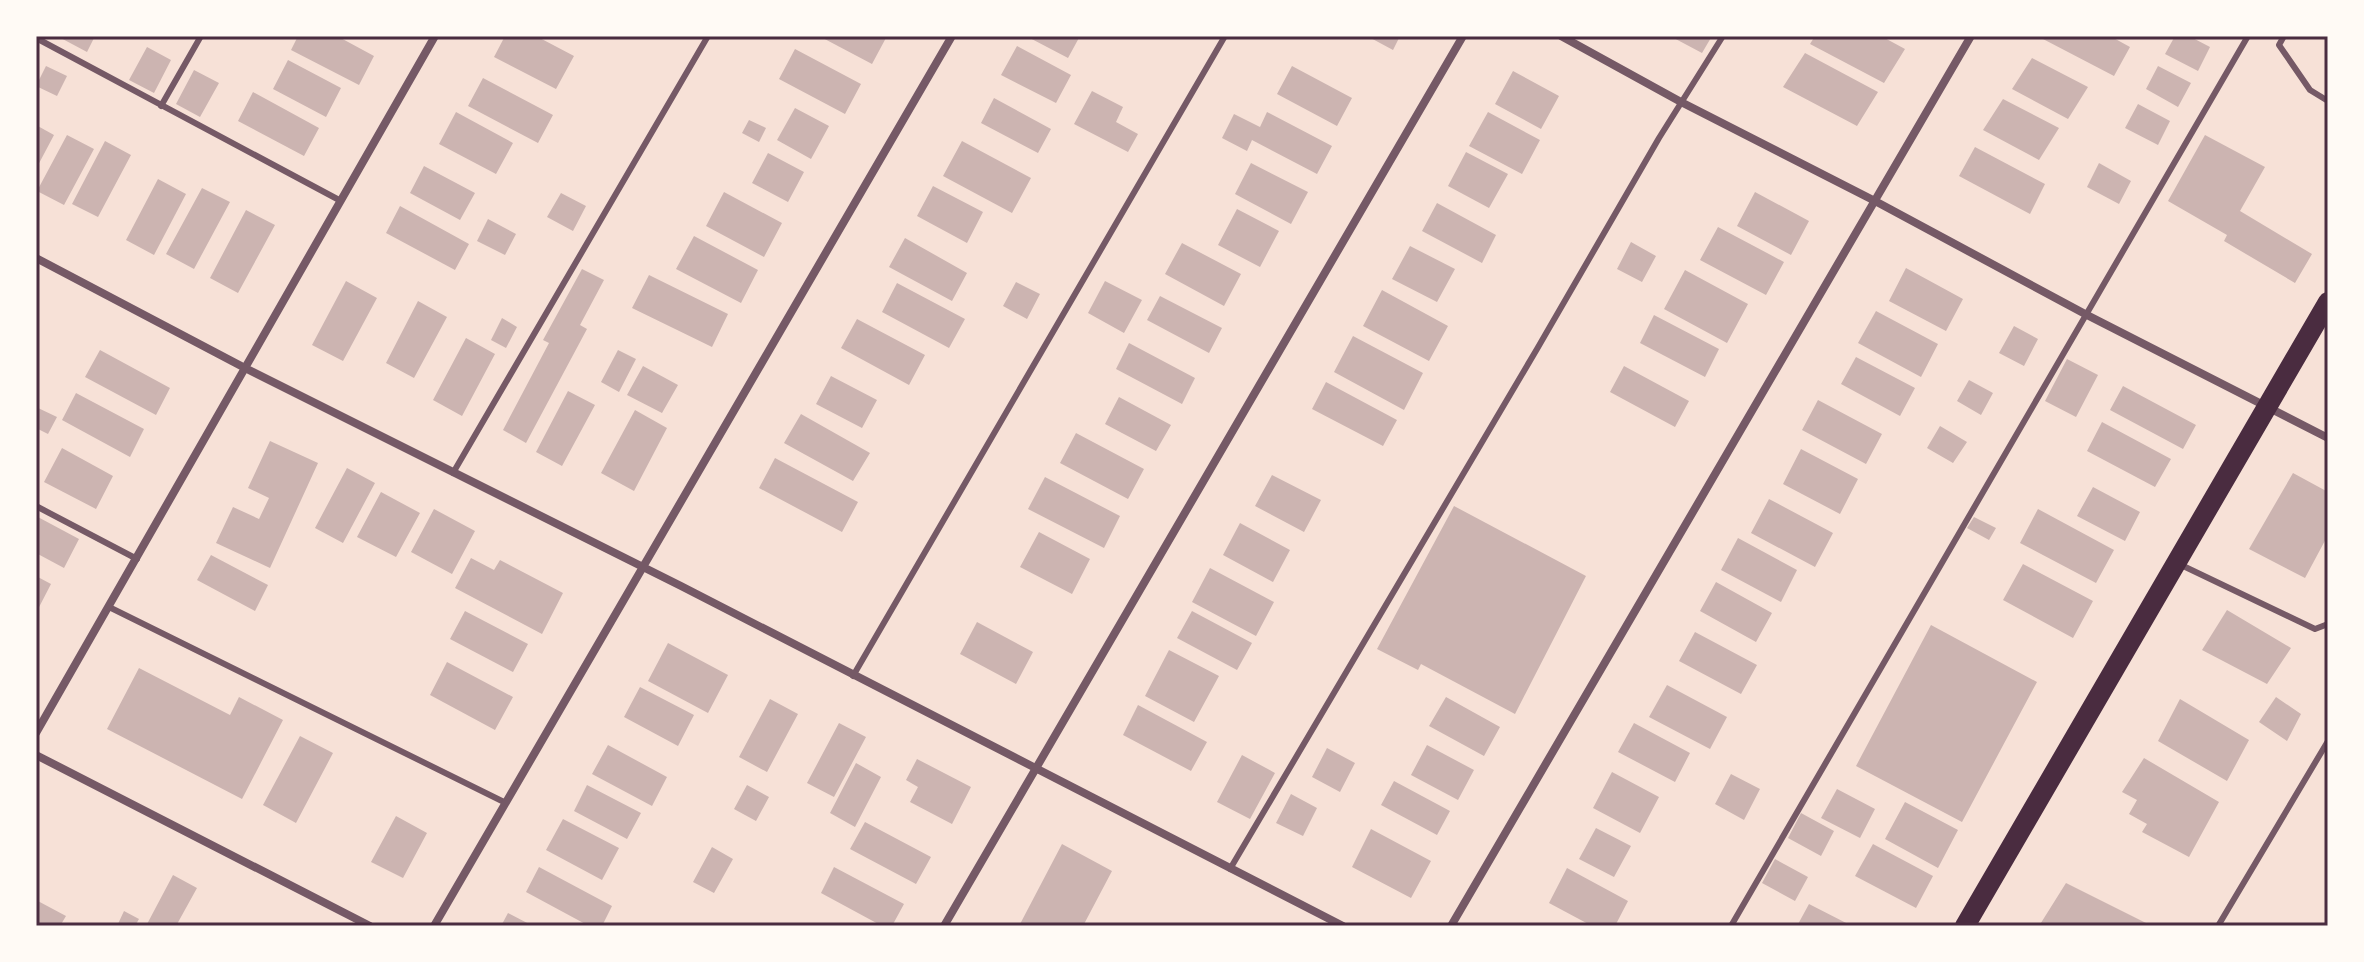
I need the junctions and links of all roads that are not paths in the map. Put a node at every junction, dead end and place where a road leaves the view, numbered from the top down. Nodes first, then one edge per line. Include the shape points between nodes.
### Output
1 (201, 36) edge
2 (435, 36) edge
3 (708, 36) edge
4 (952, 36) edge
5 (1225, 36) edge
6 (1463, 36) edge
7 (1561, 36) edge
8 (1723, 36) edge
9 (1971, 36) edge
10 (2248, 36) edge
11 (2284, 36) edge
12 (36, 38) edge
13 (2328, 101) edge
14 (1681, 102) junction
15 (161, 106) junction
16 (341, 201) junction
17 (1875, 201) junction
18 (36, 258) edge
19 (2328, 302) edge
20 (2087, 315) junction
21 (245, 368) junction
22 (2267, 406) junction
23 (2328, 438) edge
24 (453, 473) junction
25 (36, 506) edge
26 (137, 559) junction
27 (2176, 563) junction
28 (643, 568) junction
29 (109, 607) junction
30 (2328, 624) edge
31 (853, 676) junction
32 (36, 733) edge
33 (2328, 741) edge
34 (36, 755) edge
35 (1034, 769) junction
36 (506, 803) junction
37 (1230, 869) junction
38 (370, 926) edge
39 (434, 926) edge
40 (944, 926) edge
41 (1343, 926) edge
42 (1451, 926) edge
43 (1731, 926) edge
44 (1965, 926) edge
45 (2218, 926) edge

1 - 15 lane
2 - 16 street
3 - 24 lane
4 - 28 street
5 - 31 lane
6 - 35 street
7 - 14 street
8 - 14 lane
9 - 17 street
10 - 20 lane
11 - 13 lane via 2279,45 2310,90
12 - 15 lane
14 - 17 street
14 - 37 lane
15 - 16 lane
16 - 21 street
17 - 20 street
17 - 42 street
18 - 21 street
19 - 22 main road
20 - 22 street
20 - 43 lane
21 - 24 street
21 - 26 street
22 - 23 street
22 - 27 main road
24 - 28 street
25 - 26 lane
26 - 29 street
27 - 30 lane via 2315,629
27 - 44 main road
28 - 31 street
28 - 36 street
29 - 32 street
29 - 36 lane
31 - 35 street
33 - 45 lane
34 - 38 street
35 - 37 street
35 - 40 street
36 - 39 street
37 - 41 street

